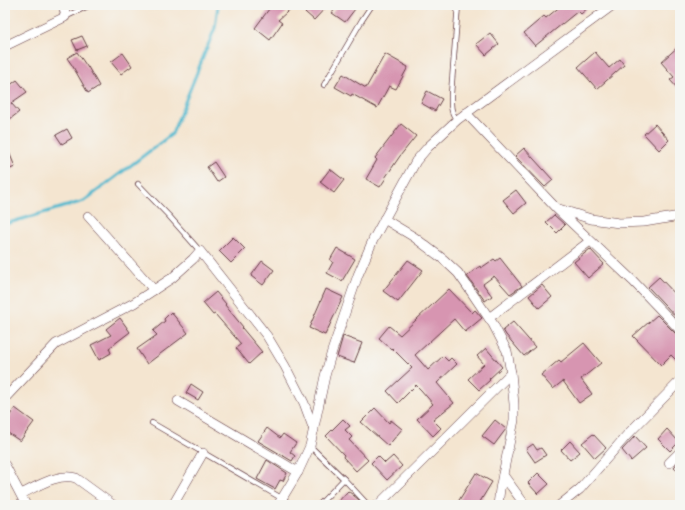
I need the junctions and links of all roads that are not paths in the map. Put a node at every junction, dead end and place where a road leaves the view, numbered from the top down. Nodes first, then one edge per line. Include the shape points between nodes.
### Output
1 (63, 5) edge
2 (90, 5) edge
3 (372, 5) edge
4 (458, 5) edge
5 (613, 5) edge
6 (65, 17) junction
7 (5, 46) edge
8 (324, 85) dead end
9 (466, 113) junction
10 (457, 120) junction
11 (138, 184) dead end
12 (556, 208) junction
13 (88, 216) dead end
14 (680, 216) edge
15 (384, 219) junction
16 (590, 241) junction
17 (200, 251) junction
18 (154, 290) junction
19 (489, 318) junction
20 (680, 330) edge
21 (511, 373) junction
22 (680, 381) edge
23 (5, 398) edge
24 (178, 401) dead end
25 (152, 422) dead end
26 (314, 430) junction
27 (310, 446) junction
28 (680, 452) edge
29 (203, 453) junction
30 (669, 462) dead end
31 (5, 465) edge
32 (298, 472) junction
33 (503, 475) junction
34 (344, 479) junction
35 (20, 494) junction
36 (280, 502) edge
37 (26, 505) edge
38 (113, 505) edge
39 (173, 505) edge
40 (291, 505) edge
41 (319, 505) edge
42 (368, 505) edge
43 (378, 505) edge
44 (498, 505) edge
45 (525, 505) edge
46 (560, 505) edge

1 - 6 street
2 - 6 lane
3 - 8 lane
4 - 10 lane via 451,94 451,107
5 - 9 street
6 - 7 street
9 - 10 street
9 - 12 street
10 - 15 street via 428,146 416,161
11 - 17 lane
12 - 14 street via 591,219 619,223
12 - 16 street
13 - 18 street
15 - 19 street via 414,237 458,273
15 - 26 street via 358,275 332,351
16 - 19 street
16 - 20 street
17 - 18 street via 182,270
17 - 26 street via 267,336 298,390
18 - 23 street via 119,312 56,344
19 - 21 street via 507,351
21 - 33 street via 515,411
21 - 43 street
22 - 46 street via 627,435 580,489
24 - 32 street
25 - 29 lane
26 - 27 street
27 - 32 street
27 - 34 lane
28 - 30 street
29 - 36 lane
29 - 39 street
31 - 35 street
32 - 36 street
33 - 44 street
33 - 45 street
34 - 41 lane
34 - 42 lane
35 - 37 street
35 - 38 street via 56,478 70,476
36 - 40 lane

